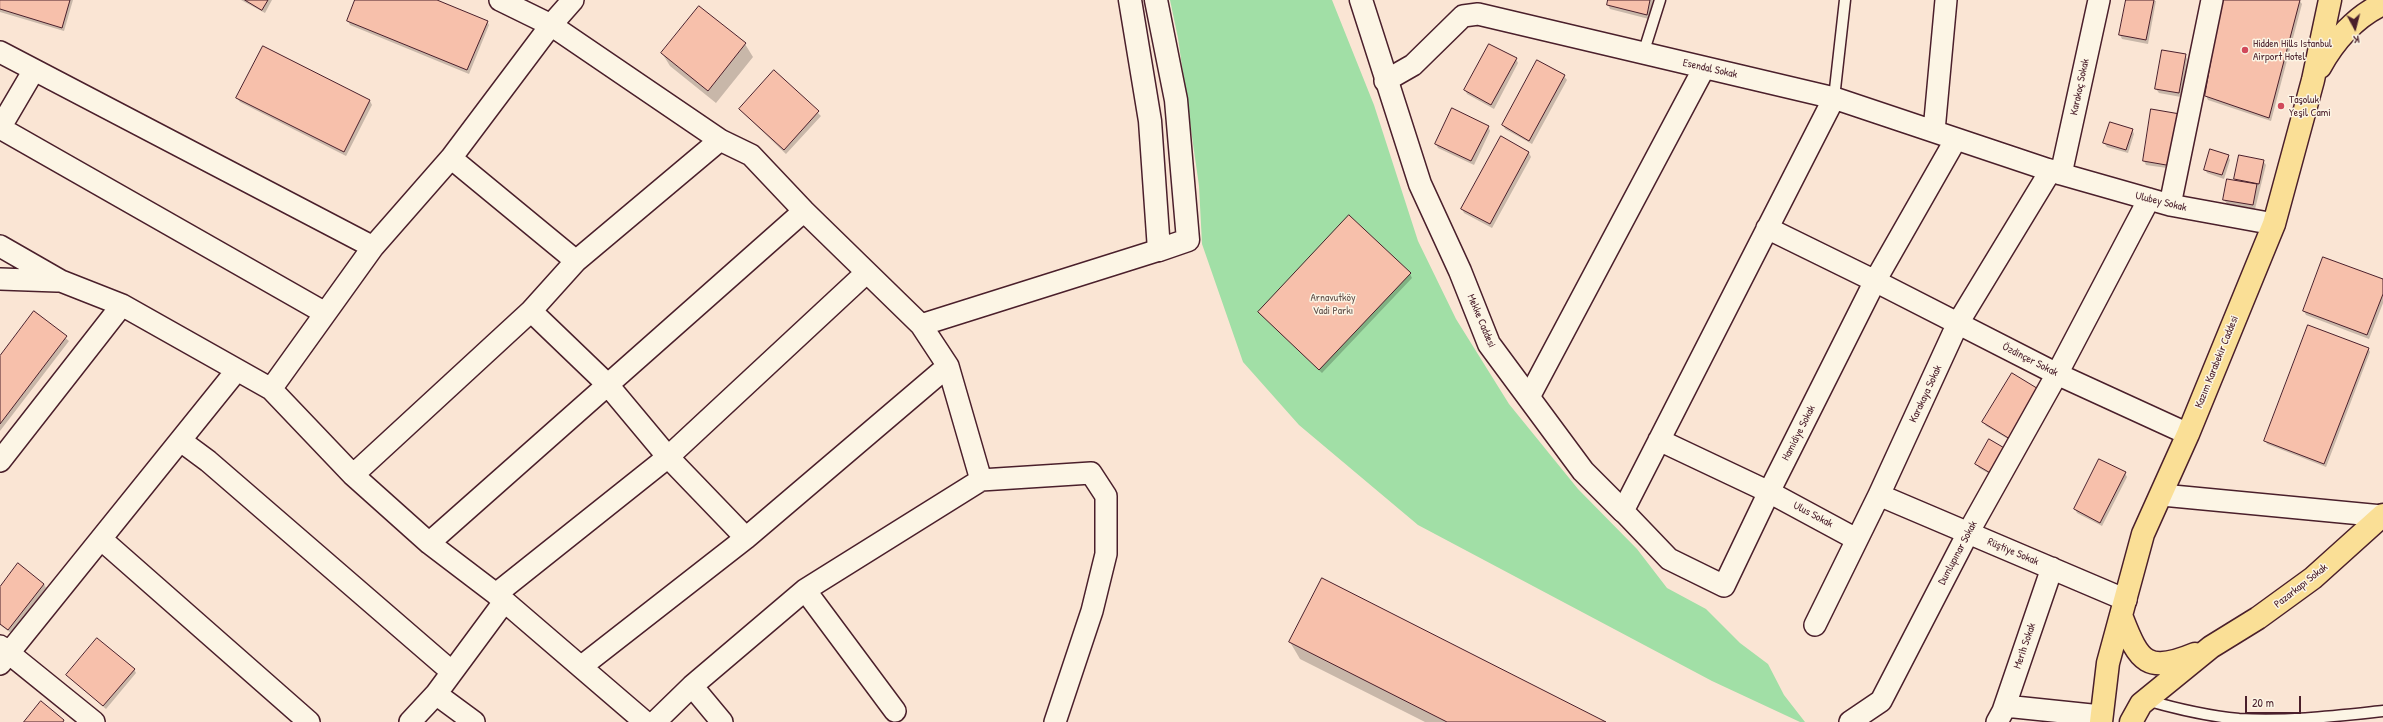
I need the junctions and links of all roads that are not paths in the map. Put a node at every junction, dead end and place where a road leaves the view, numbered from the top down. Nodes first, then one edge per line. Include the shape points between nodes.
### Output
1 (500, 0) edge
2 (573, 0) edge
3 (1130, 0) edge
4 (1156, 0) edge
5 (1361, 0) edge
6 (1660, 0) edge
7 (1845, 0) edge
8 (1946, 0) edge
9 (2099, 0) edge
10 (2212, 0) edge
11 (2330, 0) edge
12 (2383, 4) edge
13 (1475, 7) edge
14 (551, 25) junction
15 (0, 52) edge
16 (1644, 54) junction
17 (1704, 68) junction
18 (34, 70) junction
19 (2313, 80) junction
20 (1385, 81) junction
21 (1834, 98) junction
22 (0, 128) edge
23 (1934, 131) junction
24 (1956, 139) junction
25 (720, 140) junction
26 (451, 158) junction
27 (2056, 172) junction
28 (2149, 199) junction
29 (2170, 205) junction
30 (804, 211) junction
31 (2274, 224) junction
32 (1767, 228) junction
33 (0, 246) edge
34 (373, 247) junction
35 (1160, 250) junction
36 (576, 261) junction
37 (866, 273) junction
38 (0, 278) edge
39 (61, 281) junction
40 (1876, 281) junction
41 (122, 306) junction
42 (531, 311) junction
43 (325, 313) junction
44 (1958, 324) junction
45 (921, 325) junction
46 (948, 366) junction
47 (237, 370) junction
48 (2057, 374) junction
49 (608, 384) junction
50 (271, 389) junction
51 (1529, 397) junction
52 (2188, 434) junction
53 (1659, 440) junction
54 (181, 441) junction
55 (668, 457) junction
56 (0, 461) edge
57 (353, 475) junction
58 (981, 480) junction
59 (1769, 492) junction
60 (1879, 495) junction
61 (2162, 495) junction
62 (1623, 511) junction
63 (2383, 516) edge
64 (1968, 532) junction
65 (746, 538) junction
66 (101, 539) junction
67 (1856, 539) junction
68 (429, 543) junction
69 (2052, 568) junction
70 (1724, 586) joint
71 (805, 590) junction
72 (500, 598) junction
73 (2124, 609) junction
74 (1815, 625) dead end
75 (2211, 648) junction
76 (3, 654) edge
77 (582, 666) junction
78 (452, 672) junction
79 (692, 686) junction
80 (436, 694) junction
81 (2146, 700) junction
82 (895, 711) dead end
83 (2383, 711) edge
84 (2001, 714) edge
85 (2101, 719) edge
86 (94, 722) edge
87 (310, 722) edge
88 (410, 722) edge
89 (474, 722) edge
90 (645, 722) edge
91 (655, 722) edge
92 (722, 722) edge
93 (1055, 722) edge
94 (1850, 722) edge
95 (2131, 722) edge

1 - 14 street
2 - 14 street
3 - 35 street via 1150,121
4 - 35 street via 1176,100 1188,240
5 - 20 street, Mekke Caddesi
6 - 16 lane
7 - 21 lane
8 - 23 street
9 - 27 street, Karakoç Sokak
10 - 29 street
11 - 19 main road, Kazım Karabekir Caddesi
12 - 19 main road via 2366,11 2330,49
13 - 16 street, Esendal Sokak
13 - 20 street, Esendal Sokak via 1414,65
14 - 25 street
14 - 26 street
15 - 18 street
16 - 17 street, Esendal Sokak
17 - 21 street, Esendal Sokak
17 - 51 street
18 - 22 street
18 - 34 street
19 - 31 main road, Kazım Karabekir Caddesi
20 - 51 street, Mekke Caddesi via 1420,184 1460,271 1489,344
21 - 23 street, Esendal Sokak
21 - 32 street
22 - 43 street
23 - 24 street, Esendal Sokak
24 - 27 street, Esendal Sokak
24 - 40 street, Hamidiye Sokak
25 - 30 street via 751,155
25 - 36 street
26 - 34 street
26 - 36 street
27 - 28 street, Ulubey Sokak
27 - 44 street, Karakaya Sokak
28 - 29 street, Ulubey Sokak
28 - 48 street, Dumlupınar Sokak
29 - 31 street, Ulubey Sokak
30 - 37 street
30 - 49 street
31 - 52 main road, Kazım Karabekir Caddesi
32 - 40 street, Özdinçer Sokak
32 - 53 street
33 - 39 street
34 - 43 street
35 - 45 street
36 - 42 street
37 - 45 street
37 - 55 street
38 - 39 street
39 - 41 street
40 - 44 street, Özdinçer Sokak
40 - 59 street, Hamidiye Sokak
41 - 47 street
41 - 56 street
42 - 49 street
42 - 57 street
43 - 50 street
44 - 48 street, Özdinçer Sokak
44 - 60 street, Karakaya Sokak
45 - 46 street
46 - 58 street
46 - 65 street
47 - 50 street
47 - 54 street
48 - 52 street, Özdinçer Sokak
48 - 64 street, Dumlupınar Sokak
49 - 55 street
49 - 68 street
50 - 57 street
51 - 62 street, Mekke Caddesi via 1583,471
52 - 61 main road, Kazım Karabekir Caddesi
53 - 59 street, Ulus Sokak
53 - 62 street
54 - 66 street
54 - 78 street via 214,466
55 - 65 street
55 - 72 street
57 - 68 street
58 - 71 street
58 - 93 street via 1091,473 1106,496 1106,554 1092,612
59 - 67 street, Ulus Sokak
59 - 70 street, Hamidiye Sokak
60 - 64 street, Rüştiye Sokak
60 - 67 street, Karakaya Sokak
61 - 63 street
61 - 73 main road, Kazım Karabekir Caddesi via 2144,534
62 - 70 street, Mekke Caddesi via 1669,559
63 - 75 main road, Pazarkapı Sokak via 2313,578
64 - 69 street, Rüştiye Sokak
64 - 94 street, Dumlupınar Sokak via 1881,701
65 - 77 street
66 - 76 street
66 - 87 street
67 - 74 street, Karakaya Sokak
68 - 72 street
69 - 73 street, Rüştiye Sokak
69 - 84 street, Merih Sokak
71 - 79 street
71 - 82 street
72 - 77 street
72 - 78 street
73 - 75 main road via 2134,649 2146,660 2160,664 2176,662
73 - 85 main road, Kazım Karabekir Caddesi via 2108,663
75 - 81 main road
76 - 86 street
77 - 90 street
78 - 80 street
79 - 91 street
79 - 92 street
80 - 88 street
80 - 89 street
81 - 83 lane via 2188,712 2240,719 2322,718
81 - 95 main road
84 - 85 street

